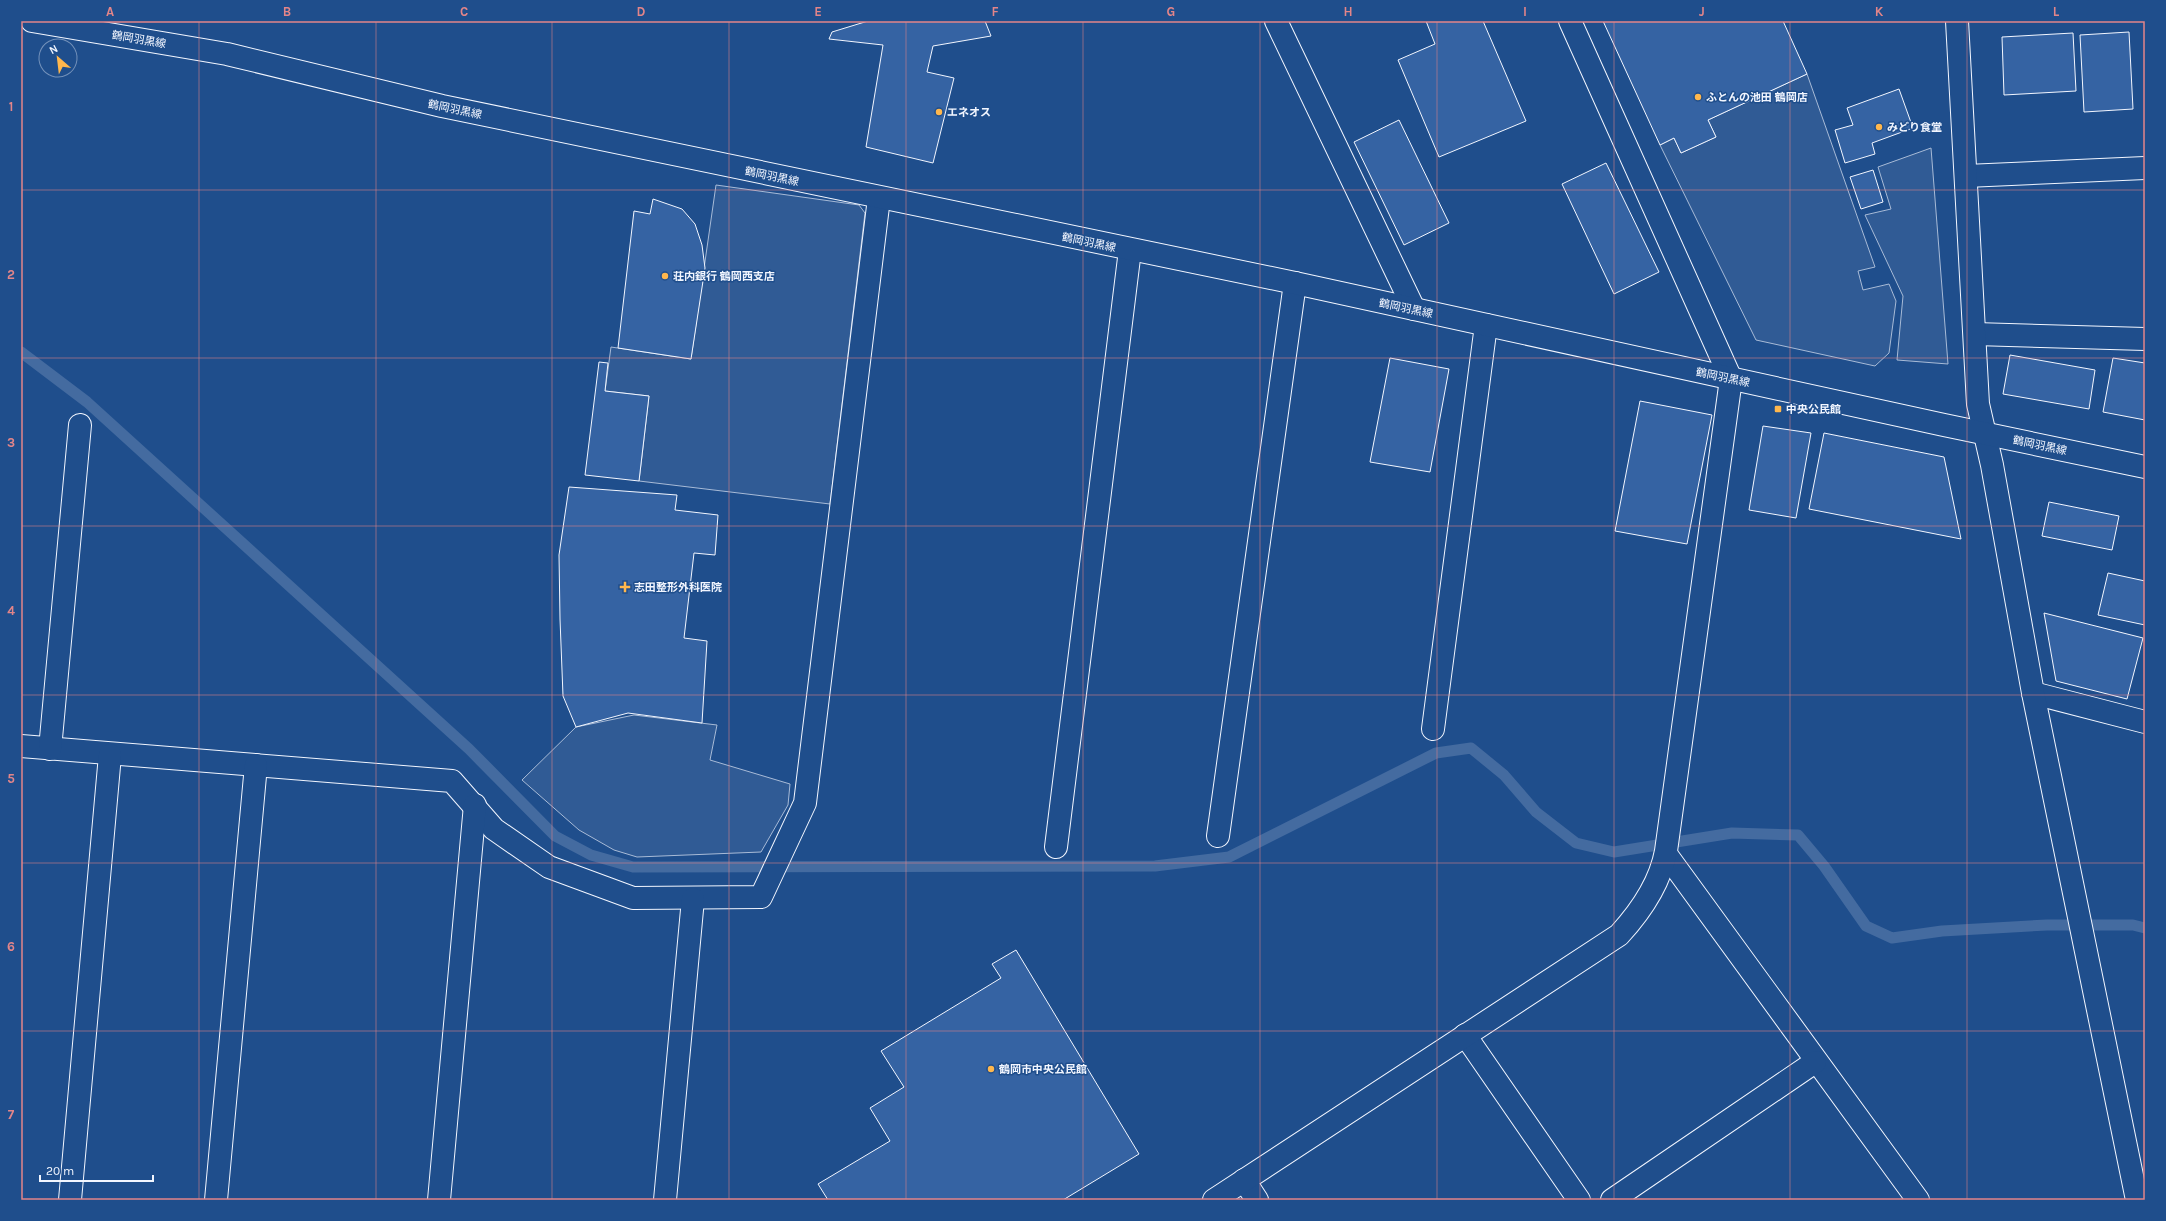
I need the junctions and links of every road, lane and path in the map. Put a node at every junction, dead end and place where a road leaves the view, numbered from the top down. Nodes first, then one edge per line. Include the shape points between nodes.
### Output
1 (32, 21) edge
2 (1276, 21) edge
3 (1570, 21) edge
4 (1957, 21) edge
5 (2145, 168) edge
6 (1966, 176) junction
7 (880, 198) junction
8 (1130, 250) junction
9 (1295, 283) junction
10 (1414, 310) junction
11 (1486, 325) junction
12 (1975, 334) junction
13 (2145, 339) edge
14 (1731, 379) junction
15 (80, 425) dead end
16 (1985, 434) junction
17 (2145, 467) edge
18 (2033, 692) junction
19 (2145, 722) edge
20 (1433, 729) dead end
21 (21, 746) edge
22 (50, 749) junction
23 (110, 755) junction
24 (256, 765) junction
25 (475, 805) junction
26 (1218, 836) dead end
27 (1056, 847) dead end
28 (1666, 853) junction
29 (693, 899) junction
30 (1465, 1035) junction
31 (1815, 1062) junction
32 (1244, 1180) junction
33 (70, 1200) edge
34 (216, 1200) edge
35 (439, 1200) edge
36 (665, 1200) edge
37 (1214, 1200) edge
38 (1258, 1200) edge
39 (1579, 1200) edge
40 (1612, 1200) edge
41 (1918, 1200) edge
42 (2137, 1200) edge

1 - 7 street, 鶴岡羽黒線 via 227,54 442,106
2 - 10 street
3 - 14 street
4 - 6 street
5 - 6 street
6 - 12 street
7 - 8 street, 鶴岡羽黒線
7 - 29 street via 805,804 761,897
8 - 9 street, 鶴岡羽黒線
8 - 27 street
9 - 10 street, 鶴岡羽黒線
9 - 26 street
10 - 11 street, 鶴岡羽黒線
11 - 14 street, 鶴岡羽黒線
11 - 20 street
12 - 13 street
12 - 16 street via 1978,404
14 - 16 street, 鶴岡羽黒線
14 - 28 street
15 - 22 street
16 - 17 street, 鶴岡羽黒線
16 - 18 street
18 - 19 street
18 - 42 street
21 - 22 street
22 - 23 street
23 - 24 street
23 - 33 street
24 - 25 street via 452,781
24 - 34 street
25 - 29 street via 494,829 549,867 633,898
25 - 35 street
28 - 30 street via 1657,881 1639,913 1619,936
28 - 31 street
29 - 36 street
30 - 32 street
30 - 39 street
31 - 40 street
31 - 41 street
32 - 37 street
32 - 38 street

